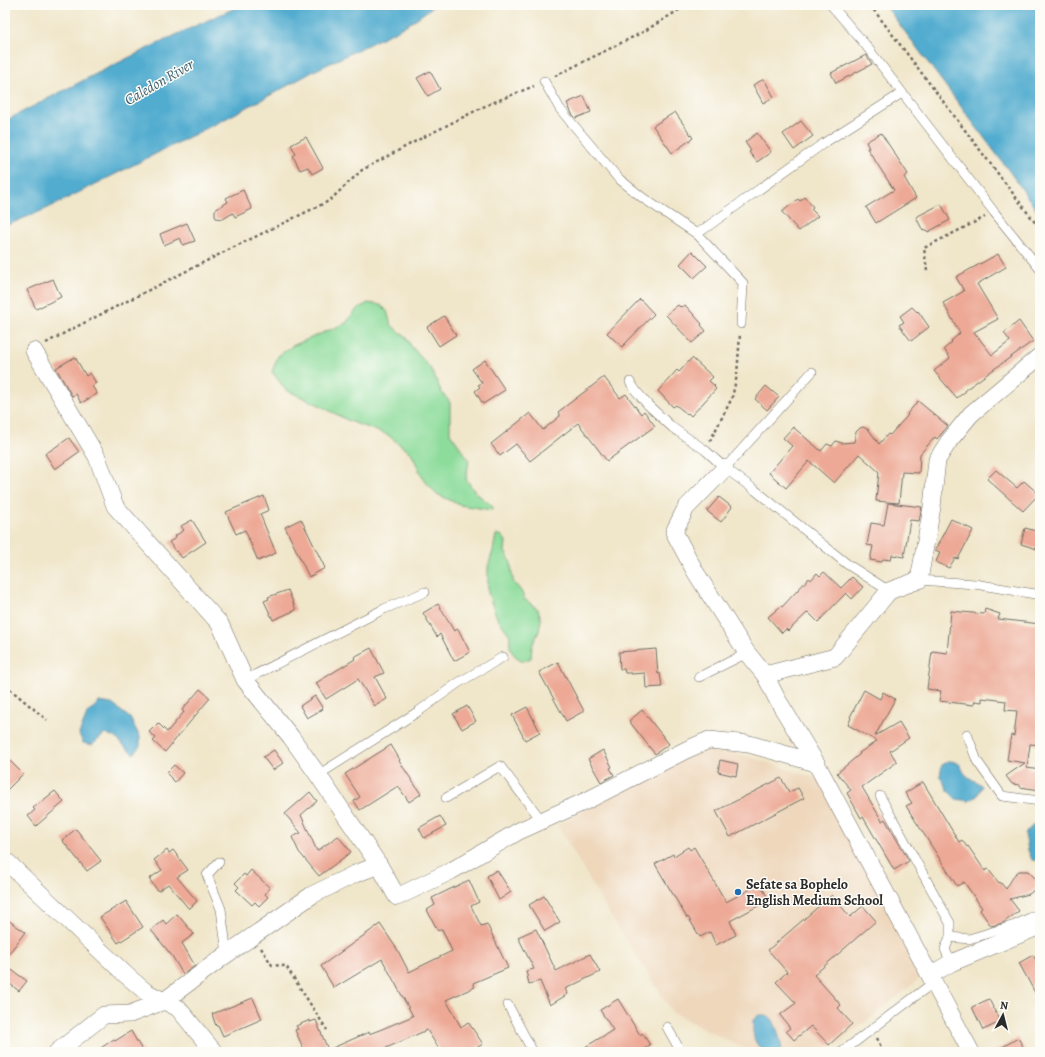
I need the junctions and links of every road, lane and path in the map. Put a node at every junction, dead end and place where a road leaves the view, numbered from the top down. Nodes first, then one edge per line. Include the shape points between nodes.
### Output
1 (686, 5) edge
2 (831, 5) edge
3 (870, 5) edge
4 (544, 81) junction
5 (902, 93) junction
6 (994, 212) junction
7 (1040, 229) edge
8 (697, 234) junction
9 (1040, 269) edge
10 (927, 271) dead end
11 (741, 324) joint
12 (34, 350) joint
13 (1040, 356) edge
14 (812, 372) dead end
15 (630, 382) dead end
16 (705, 450) junction
17 (725, 468) junction
18 (919, 580) junction
19 (889, 591) junction
20 (425, 592) dead end
21 (1040, 593) edge
22 (746, 653) junction
23 (503, 657) dead end
24 (765, 675) junction
25 (699, 677) dead end
26 (245, 680) junction
27 (5, 685) edge
28 (47, 720) dead end
29 (967, 734) dead end
30 (816, 763) junction
31 (318, 775) junction
32 (880, 796) dead end
33 (446, 798) dead end
34 (1040, 801) edge
35 (542, 821) junction
36 (5, 860) edge
37 (219, 862) dead end
38 (380, 865) junction
39 (1040, 924) edge
40 (253, 936) junction
41 (950, 937) junction
42 (227, 954) junction
43 (951, 964) junction
44 (932, 978) junction
45 (164, 1001) junction
46 (508, 1005) dead end
47 (667, 1027) dead end
48 (327, 1030) dead end
49 (57, 1052) edge
50 (214, 1052) edge
51 (533, 1052) edge
52 (681, 1052) edge
53 (842, 1052) edge
54 (971, 1052) edge

1 - 4 path via 643,32
2 - 5 lane via 864,42
3 - 7 path
4 - 8 lane via 560,109 618,178
4 - 12 path via 487,105 416,141 362,170 329,201
5 - 6 lane
5 - 8 lane via 824,143
6 - 9 lane
6 - 10 path via 924,248
8 - 11 lane via 743,283
11 - 16 path via 737,375 732,398
12 - 26 street via 97,457 115,506 220,624
13 - 18 street via 971,414 937,460 932,507
14 - 17 lane
15 - 16 lane via 648,405 673,428
16 - 17 lane
17 - 19 lane via 847,564
17 - 22 street via 686,508 674,532 696,573
18 - 19 street
18 - 21 lane via 975,584
19 - 24 street via 835,657
20 - 26 lane via 384,609
22 - 24 street
22 - 25 lane
23 - 31 lane via 458,683 419,712
24 - 30 street
26 - 31 street
27 - 28 path
29 - 34 lane via 978,762 1002,796
30 - 35 street via 749,744 709,740
30 - 44 street
31 - 38 street
32 - 41 lane via 950,923
33 - 35 lane via 500,766
35 - 38 street via 519,831 451,871 397,897
36 - 45 street via 126,975 146,992
37 - 42 lane via 207,875 221,909
38 - 40 street via 312,895
39 - 41 lane via 1015,925 969,939
39 - 43 street
40 - 42 street
40 - 48 path via 272,965 286,966
41 - 43 lane via 945,949
42 - 45 street
43 - 44 street
44 - 53 lane
44 - 54 street
45 - 49 street via 130,1014 104,1015
45 - 50 street via 178,1008
46 - 51 lane
47 - 52 lane

